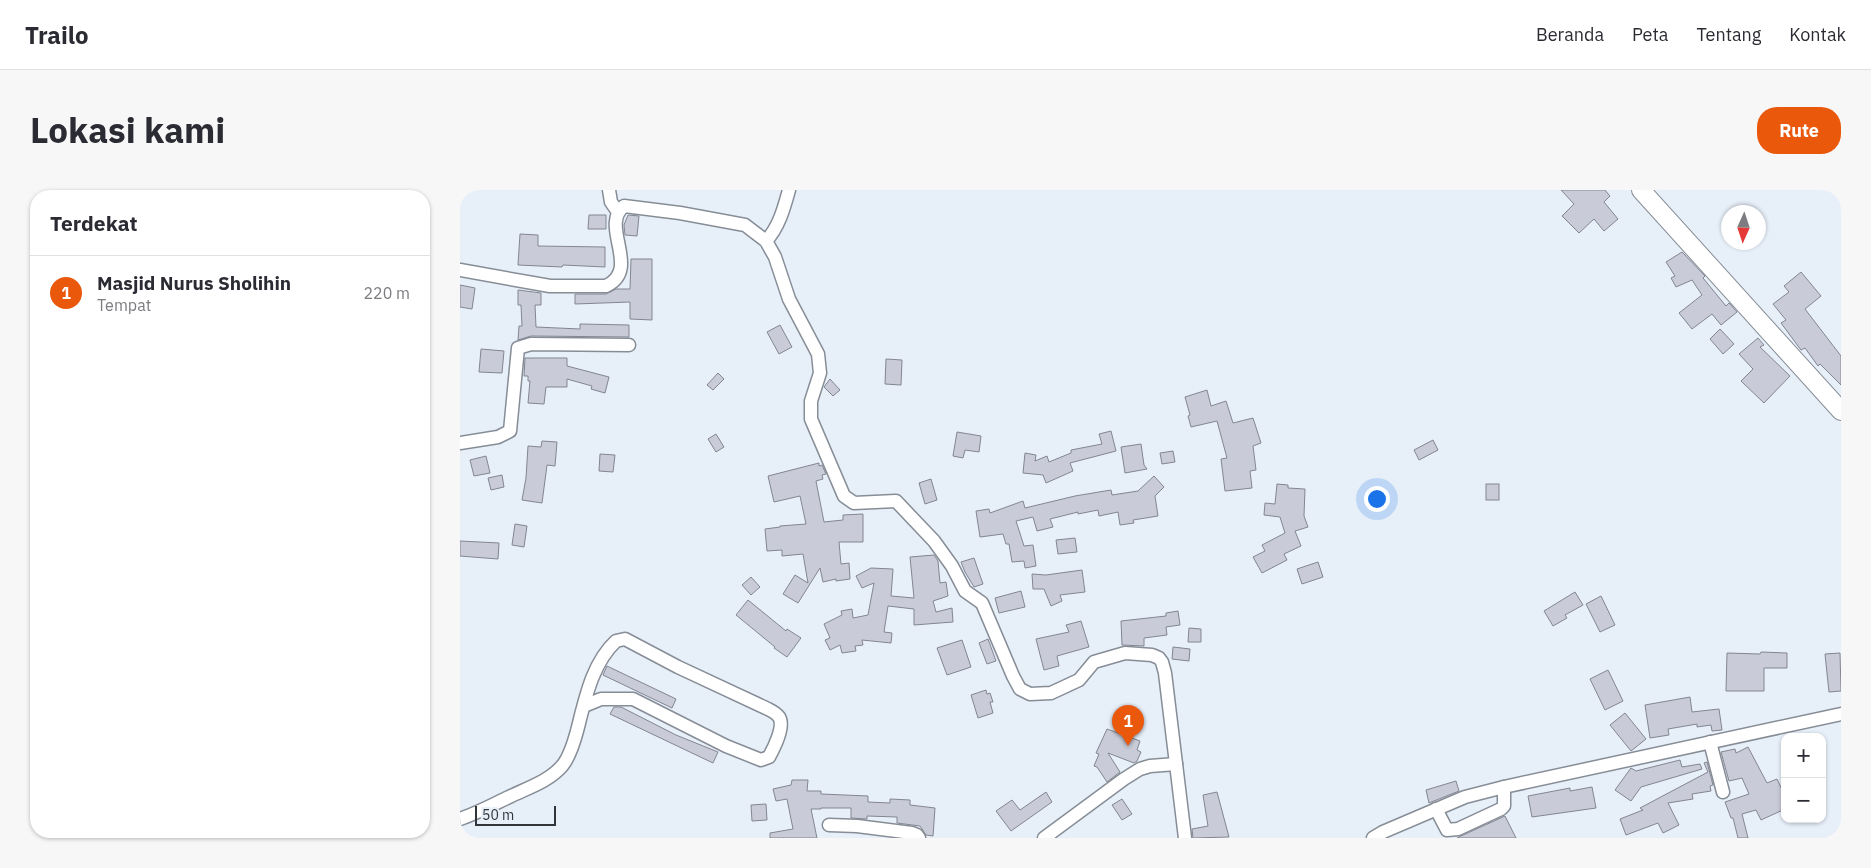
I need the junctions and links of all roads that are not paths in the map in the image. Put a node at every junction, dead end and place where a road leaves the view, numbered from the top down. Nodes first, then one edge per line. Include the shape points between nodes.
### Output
1 (609, 190) edge
2 (790, 190) edge
3 (1641, 190) edge
4 (618, 212) junction
5 (766, 241) junction
6 (460, 270) edge
7 (629, 345) dead end
8 (1841, 411) edge
9 (460, 443) edge
10 (584, 706) junction
11 (1841, 714) edge
12 (1710, 742) junction
13 (1176, 764) junction
14 (1504, 787) junction
15 (1723, 792) dead end
16 (1436, 809) junction
17 (460, 819) edge
18 (829, 824) dead end
19 (919, 838) edge
20 (1044, 838) edge
21 (1186, 838) edge
22 (1373, 838) edge

1 - 4 street via 611,202
2 - 5 street via 780,219
3 - 8 street
4 - 5 street via 629,206 736,223 745,225
4 - 6 street via 616,221 622,266 618,277 606,286 550,286
5 - 13 street via 789,299 818,354 820,374 811,401 811,419 844,496 854,502 892,500 900,503 934,541 965,591 982,603 1020,689 1030,694 1051,693 1078,680 1094,662 1124,653 1159,658 1166,673
7 - 9 street via 532,344 518,348 510,431 498,437
10 - 10 street via 601,699 633,699 761,760 769,757 780,734 778,716 625,639 616,640 598,663
10 - 17 street via 563,766 527,789
11 - 12 street
12 - 14 street
12 - 15 street
13 - 20 street via 1140,769
13 - 21 street
14 - 16 street via 1464,797
14 - 16 street via 1504,806 1458,829 1447,830
16 - 22 street
18 - 19 street via 912,833

